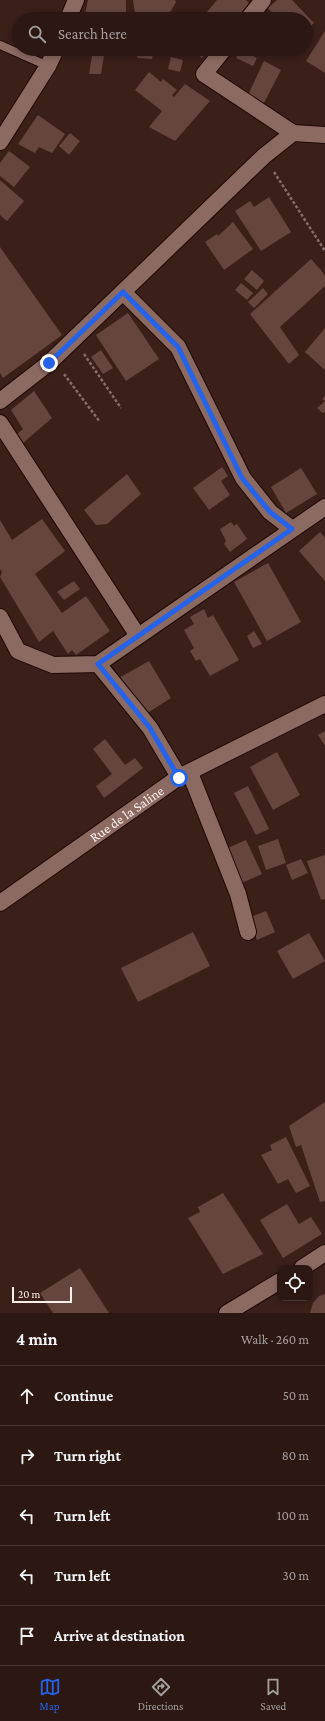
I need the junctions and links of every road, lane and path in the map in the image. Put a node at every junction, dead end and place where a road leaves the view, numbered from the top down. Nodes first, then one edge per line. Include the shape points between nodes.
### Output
1 (76, 0) edge
2 (263, 0) edge
3 (71, 12) edge
4 (254, 12) edge
5 (0, 45) edge
6 (12, 50) edge
7 (25, 56) edge
8 (53, 56) edge
9 (218, 56) edge
10 (48, 66) junction
11 (293, 133) junction
12 (325, 135) edge
13 (0, 142) edge
14 (264, 156) junction
15 (325, 251) edge
16 (123, 292) junction
17 (74, 338) junction
18 (49, 363) junction
19 (0, 401) edge
20 (121, 408) dead end
21 (100, 422) dead end
22 (0, 423) edge
23 (325, 506) edge
24 (292, 529) junction
25 (0, 616) edge
26 (138, 636) junction
27 (98, 664) junction
28 (325, 704) edge
29 (184, 775) junction
30 (0, 903) edge
31 (248, 932) dead end
32 (325, 1253) edge
33 (307, 1265) edge
34 (277, 1283) edge
35 (227, 1313) edge

1 - 3 street
2 - 4 street
5 - 6 lane
7 - 10 lane
8 - 10 street
9 - 11 street via 204,74
10 - 13 street
11 - 12 street
11 - 14 street
14 - 15 path
14 - 16 street
16 - 17 street
16 - 24 street via 178,347 242,478 270,512
17 - 18 street
17 - 20 path
18 - 19 street
18 - 21 path via 65,376
22 - 26 street
23 - 24 street
24 - 26 street
25 - 27 street via 18,651 53,665
26 - 27 street
27 - 29 street
28 - 29 street, Rue de la Saline
29 - 30 street, Rue de la Saline
29 - 31 street via 238,894
32 - 33 street
34 - 35 street

